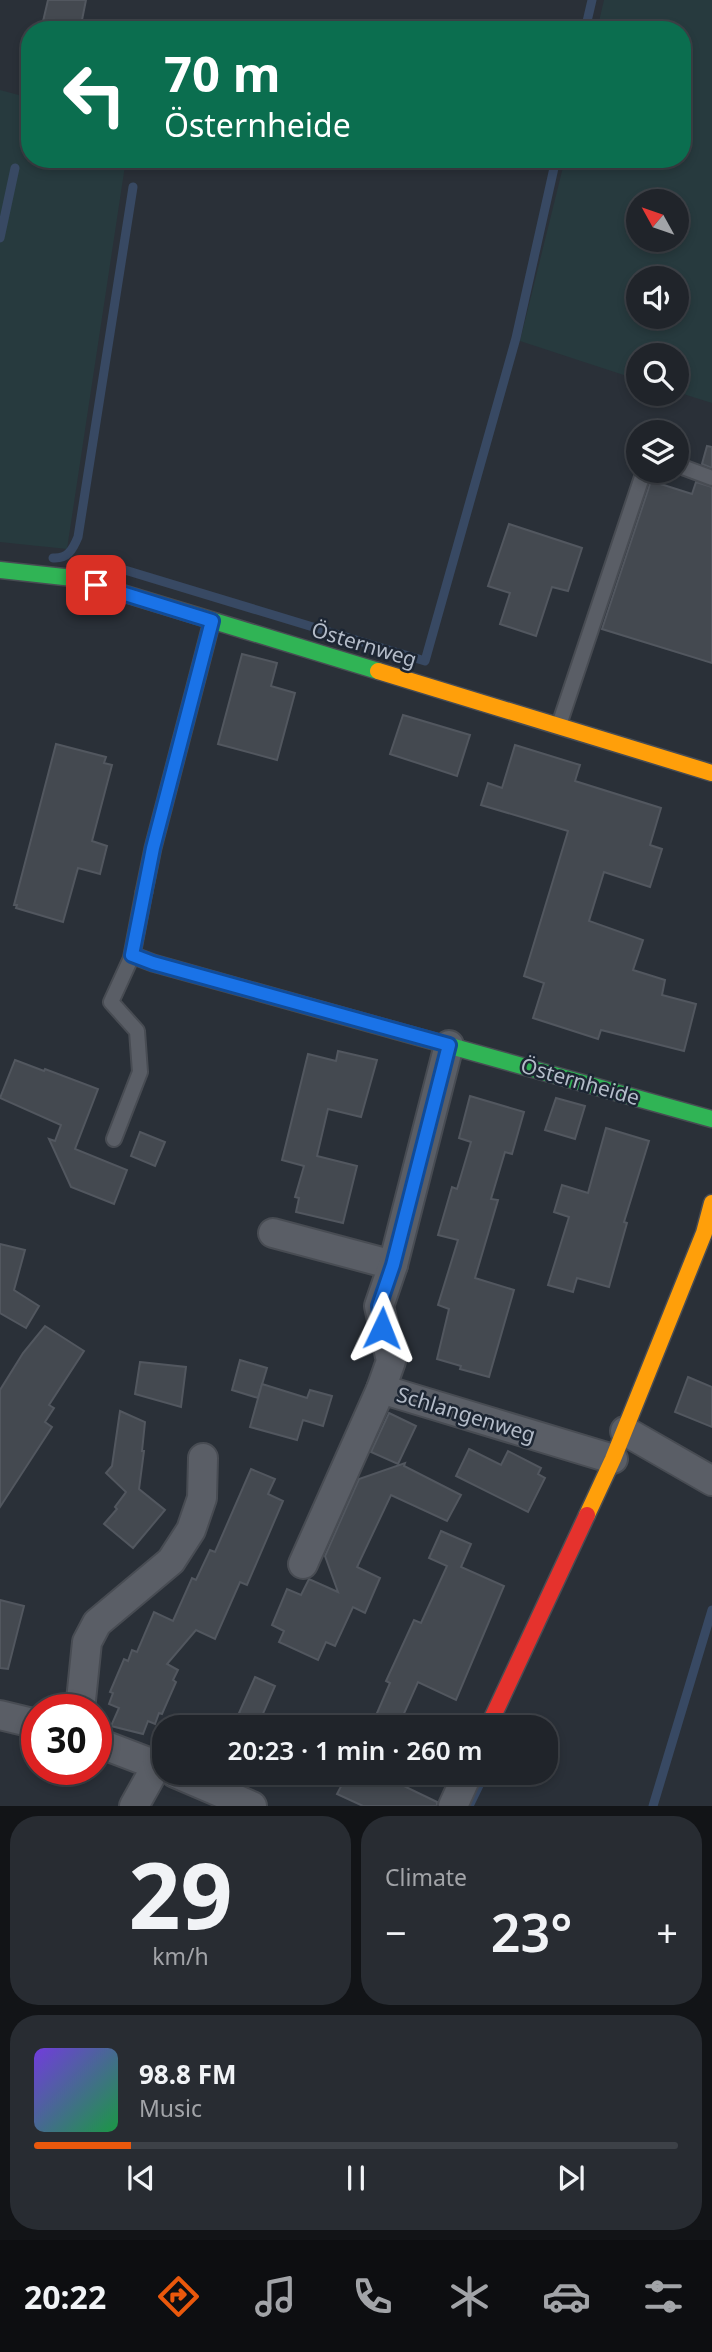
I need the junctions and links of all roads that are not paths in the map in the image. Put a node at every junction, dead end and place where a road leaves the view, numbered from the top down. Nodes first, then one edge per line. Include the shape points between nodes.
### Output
1 (689, 469) edge
2 (712, 478) edge
3 (640, 483) edge
4 (0, 570) edge
5 (212, 621) junction
6 (559, 726) junction
7 (712, 774) edge
8 (132, 955) junction
9 (449, 1045) junction
10 (712, 1119) edge
11 (114, 1139) dead end
12 (712, 1203) edge
13 (273, 1233) dead end
14 (393, 1265) junction
15 (381, 1389) junction
16 (625, 1431) junction
17 (203, 1458) dead end
18 (613, 1459) junction
19 (712, 1481) edge
20 (303, 1564) dead end
21 (82, 1694) edge
22 (0, 1715) edge
23 (494, 1715) edge
24 (21, 1720) edge
25 (112, 1748) edge
26 (152, 1764) edge
27 (152, 1785) edge
28 (203, 1785) edge
29 (463, 1785) edge
30 (134, 1806) edge
31 (252, 1806) edge
32 (453, 1806) edge

1 - 2 lane
3 - 6 lane
4 - 5 street, Östernweg via 73,578
5 - 6 street, Östernweg
5 - 8 street via 153,848
6 - 7 street, Östernweg
8 - 9 street, Östernheide
8 - 11 lane via 111,1002 137,1031 141,1072
9 - 10 street, Östernheide
9 - 14 street
12 - 16 street
13 - 14 street
14 - 15 street via 379,1306 391,1361
15 - 18 street, Schlangenweg
15 - 20 street, Schlangenweg
16 - 18 street
16 - 19 street
17 - 21 street via 202,1498 191,1530 171,1561 97,1623 87,1643
18 - 23 street
22 - 24 street
25 - 26 street
27 - 30 street
28 - 31 street
29 - 32 street

